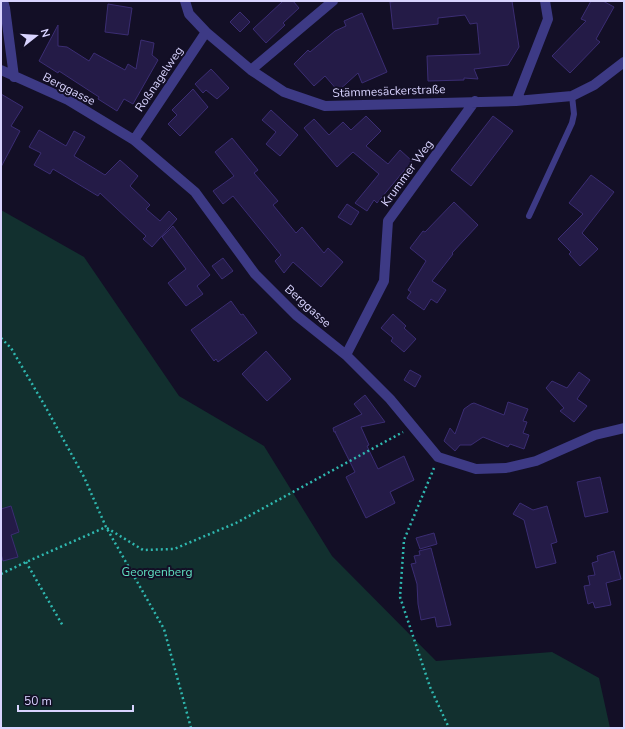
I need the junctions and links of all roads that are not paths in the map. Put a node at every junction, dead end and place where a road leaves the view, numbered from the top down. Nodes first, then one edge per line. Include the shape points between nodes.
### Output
1 (3, 1) edge
2 (185, 1) edge
3 (333, 1) edge
4 (545, 1) edge
5 (206, 32) junction
6 (624, 62) edge
7 (1, 70) edge
8 (251, 70) junction
9 (14, 77) junction
10 (572, 96) junction
11 (516, 100) junction
12 (475, 101) junction
13 (134, 140) junction
14 (529, 216) dead end
15 (346, 355) junction
16 (624, 428) edge

1 - 9 street
2 - 5 street, Stämmesäckerstraße via 189,14
3 - 8 street
4 - 11 street via 548,19
5 - 8 street, Stämmesäckerstraße
5 - 13 street, Roßnagelweg
6 - 10 street, Stämmesäckerstraße via 594,85
7 - 9 street, Berggasse
8 - 12 street, Stämmesäckerstraße via 284,92 325,106
9 - 13 street, Berggasse via 68,100
10 - 11 street, Stämmesäckerstraße
10 - 14 lane via 572,123
11 - 12 street, Stämmesäckerstraße
12 - 15 street, Krummer Weg via 388,220 384,281
13 - 15 street, Berggasse via 195,192 255,274 296,315
15 - 16 street, Berggasse via 390,399 438,457 476,468 506,468 536,461 595,435

